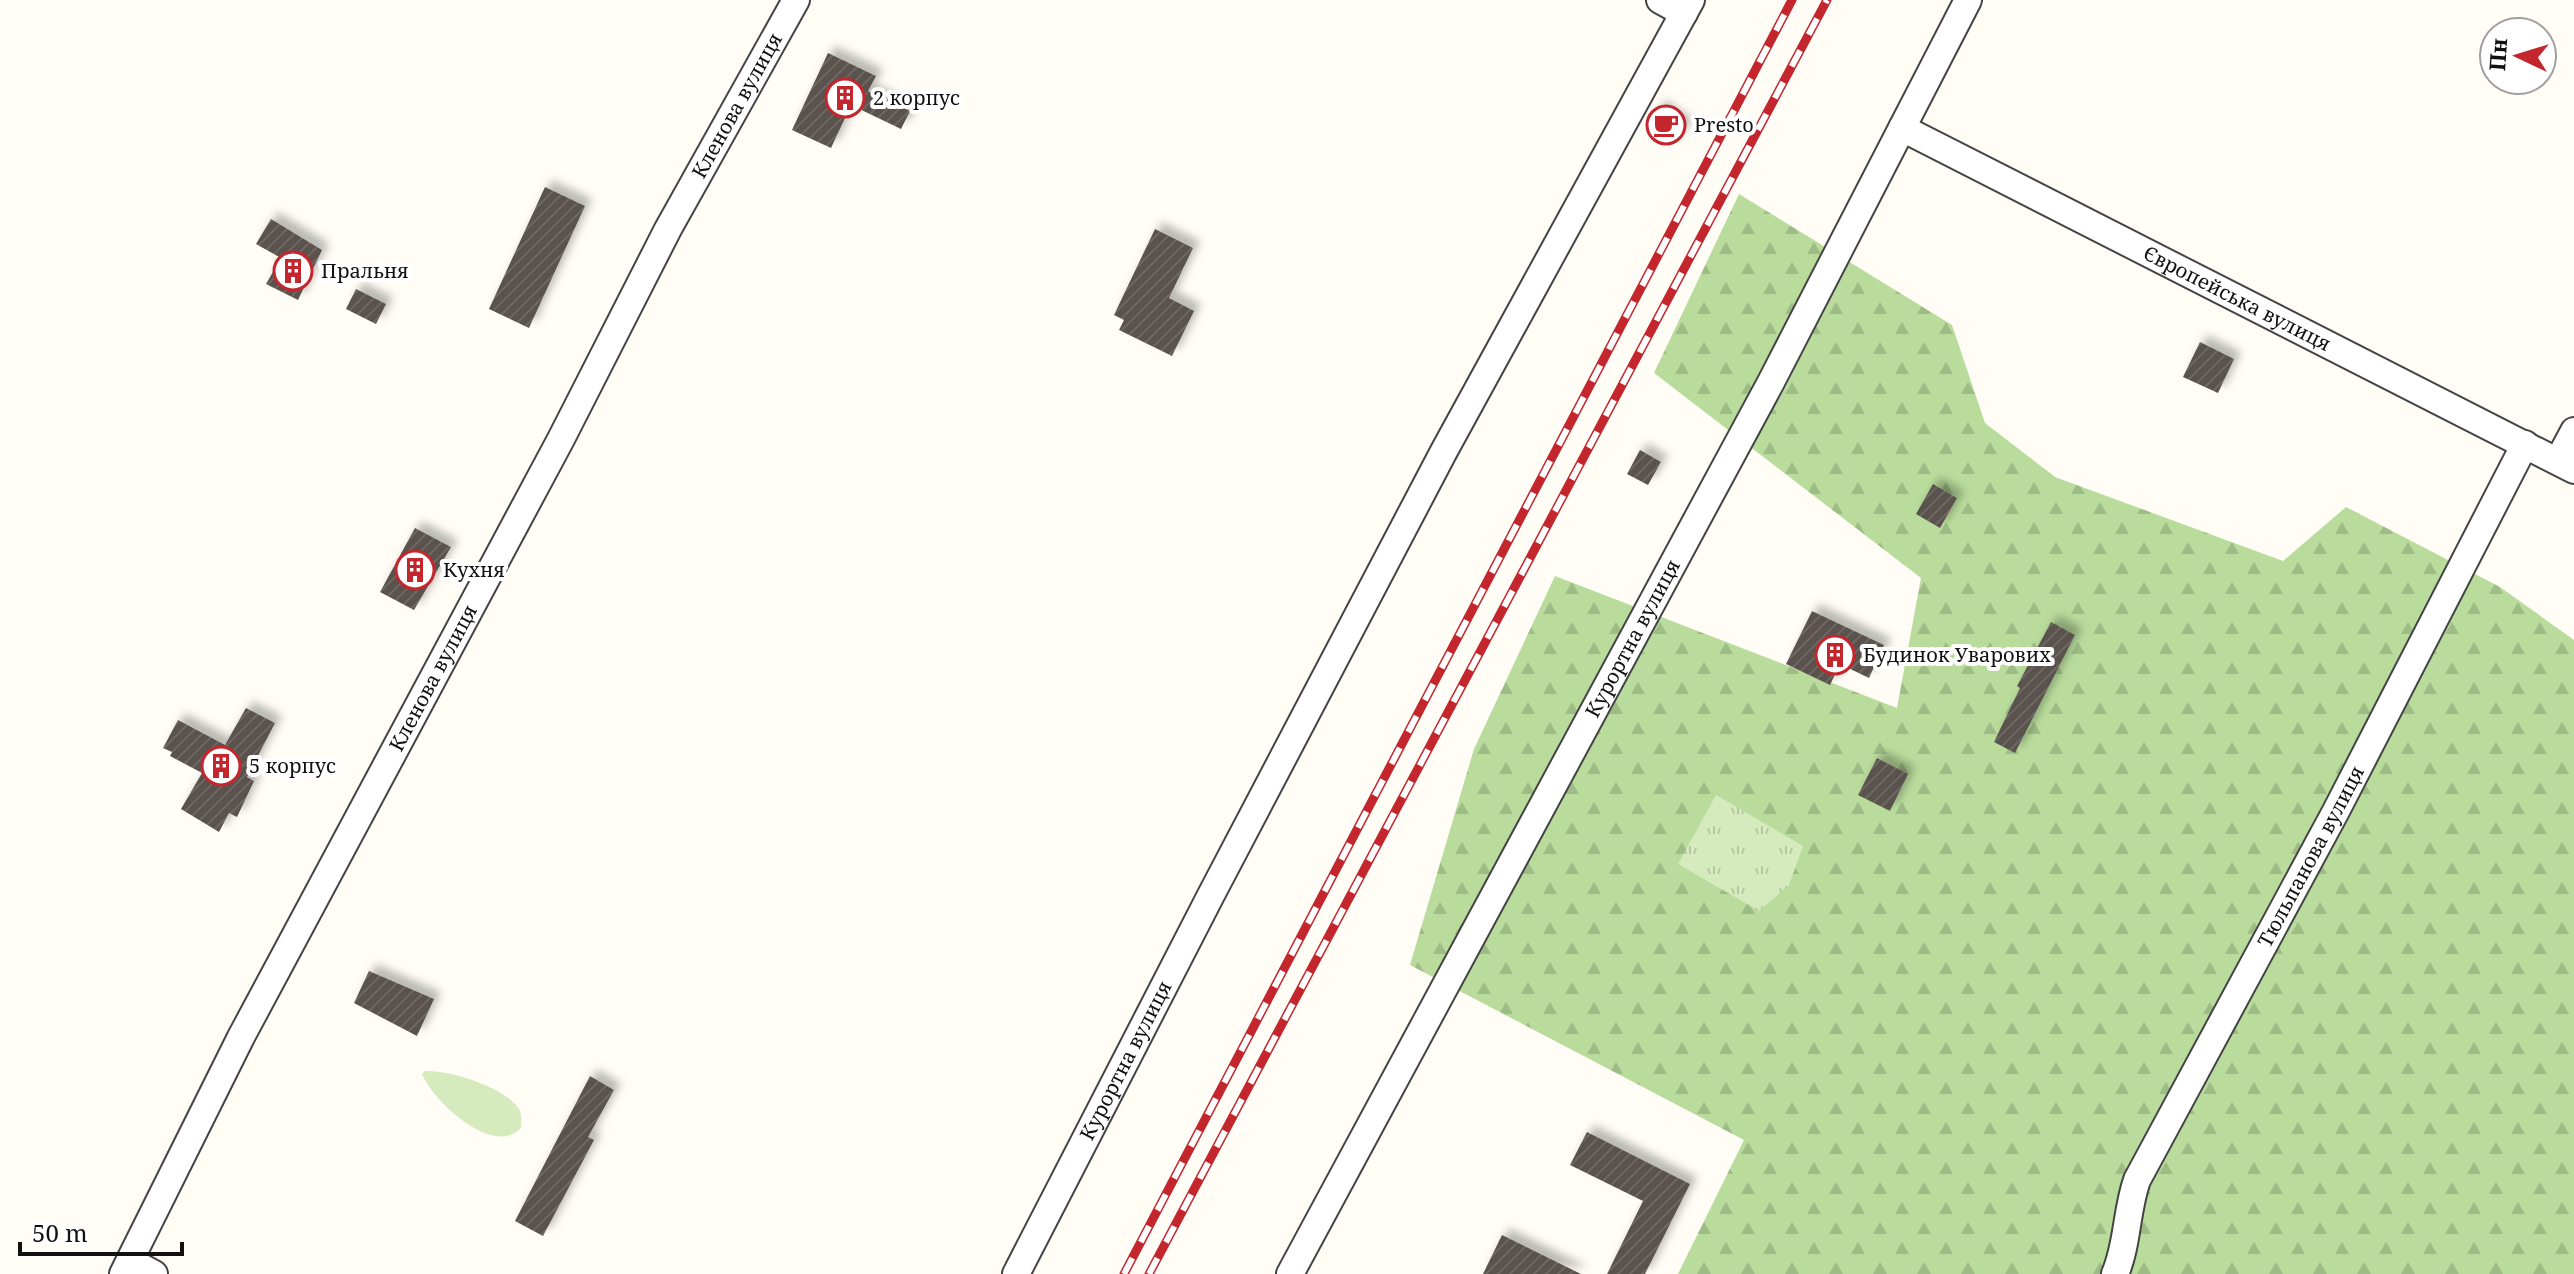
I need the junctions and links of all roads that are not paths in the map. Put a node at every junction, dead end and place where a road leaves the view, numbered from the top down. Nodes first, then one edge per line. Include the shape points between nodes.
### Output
1 (796, 0) edge
2 (1660, 0) edge
3 (1968, 0) edge
4 (1688, 7) edge
5 (1902, 128) junction
6 (2574, 431) edge
7 (2525, 444) junction
8 (2566, 466) edge
9 (126, 1267) edge
10 (154, 1274) edge
11 (1016, 1274) edge
12 (1290, 1274) edge
13 (2115, 1274) edge

1 - 9 street, Кленова вулиця via 668,229 241,1037
2 - 4 street
3 - 5 street, Курортна вулиця
4 - 11 street, Курортна вулиця via 1444,451
5 - 7 street, Європейська вулиця
5 - 12 street, Курортна вулиця via 1771,382
6 - 8 street
7 - 8 street, Європейська вулиця
7 - 13 street, Тюльпанова вулиця via 2137,1180
9 - 10 street

